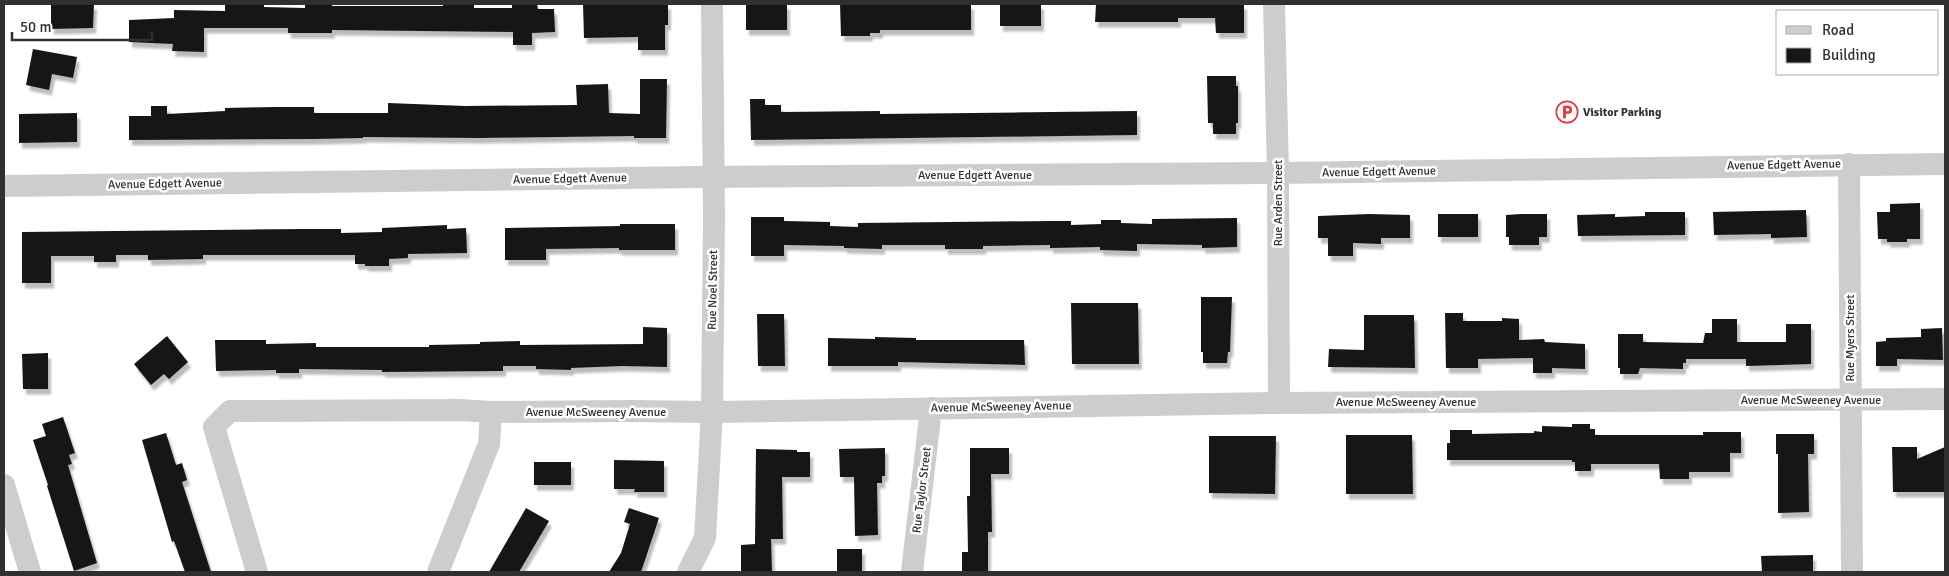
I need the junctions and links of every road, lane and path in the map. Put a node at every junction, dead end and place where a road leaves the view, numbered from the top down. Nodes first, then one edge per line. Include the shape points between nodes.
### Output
1 (712, 4) edge
2 (1274, 4) edge
3 (1849, 164) junction
4 (1945, 164) edge
5 (1278, 173) junction
6 (713, 177) junction
7 (4, 186) edge
8 (1945, 399) edge
9 (1850, 400) junction
10 (1279, 403) junction
11 (932, 408) junction
12 (491, 412) junction
13 (712, 412) junction
14 (4, 486) edge
15 (30, 572) edge
16 (257, 572) edge
17 (438, 572) edge
18 (688, 572) edge
19 (912, 572) edge
20 (1852, 572) edge

1 - 6 street, Rue Noel Street
2 - 5 street, Rue Arden Street
3 - 4 street, Avenue Edgett Avenue
3 - 5 street, Avenue Edgett Avenue
3 - 9 street, Rue Myers Street
5 - 6 street, Avenue Edgett Avenue
5 - 10 street, Rue Arden Street
6 - 7 street, Avenue Edgett Avenue
6 - 13 street, Rue Noel Street
8 - 9 street, Avenue McSweeney Avenue
9 - 10 street, Avenue McSweeney Avenue
9 - 20 street, Rue Myers Street
10 - 11 street, Avenue McSweeney Avenue
11 - 13 street, Avenue McSweeney Avenue
11 - 19 street, Rue Taylor Street
12 - 13 street, Avenue McSweeney Avenue
12 - 16 street, Avenue McSweeney Avenue via 230,411 214,427
12 - 17 street via 489,444
13 - 18 street, Rue Noel Street via 705,538
14 - 15 street

